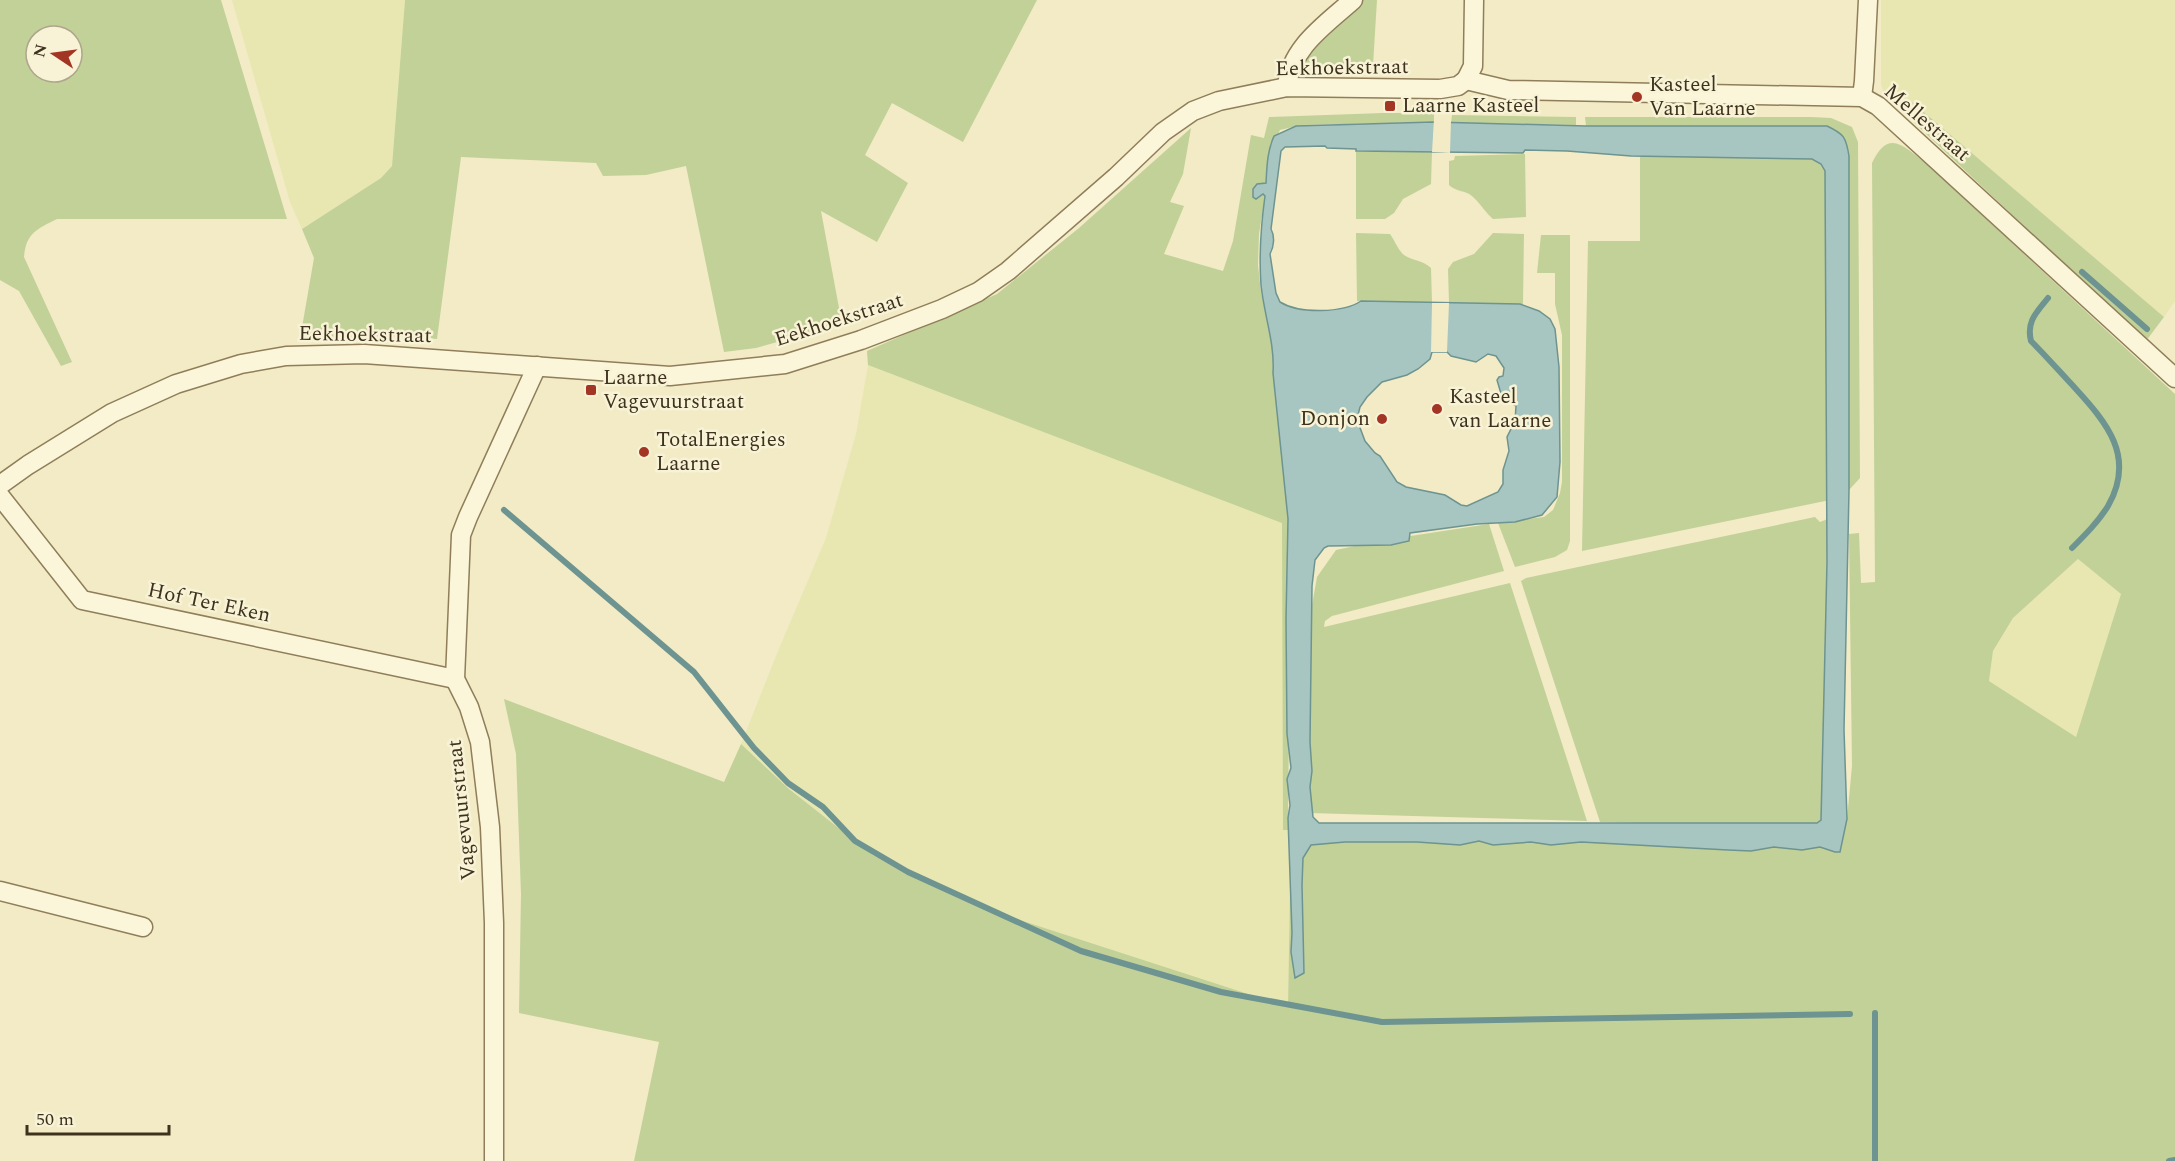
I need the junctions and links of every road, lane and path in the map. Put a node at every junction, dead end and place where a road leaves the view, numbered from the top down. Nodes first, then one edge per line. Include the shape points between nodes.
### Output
1 (1353, 0) edge
2 (1474, 0) edge
3 (1868, 0) edge
4 (1466, 80) junction
5 (1287, 87) junction
6 (1862, 97) junction
7 (537, 366) junction
8 (2175, 378) edge
9 (0, 485) edge
10 (0, 496) edge
11 (455, 679) junction
12 (0, 891) edge
13 (143, 927) dead end
14 (494, 1161) edge

1 - 5 street via 1302,46 1288,71
2 - 4 street via 1473,66
3 - 6 street
4 - 5 street, Eekhoekstraat via 1458,86 1440,88
4 - 6 street, Mellestraat via 1508,90
5 - 7 street, Eekhoekstraat via 1219,101 1193,111 1163,132 1008,271 942,309 861,340 785,364 670,376
6 - 8 street, Mellestraat via 1878,106
7 - 9 street, Eekhoekstraat via 364,354 286,356 242,364 176,384 112,413
7 - 11 street via 461,535
10 - 11 street, Hof Ter Eken via 82,600
11 - 14 street, Vagevuurstraat via 470,707 480,741 490,827
12 - 13 street

